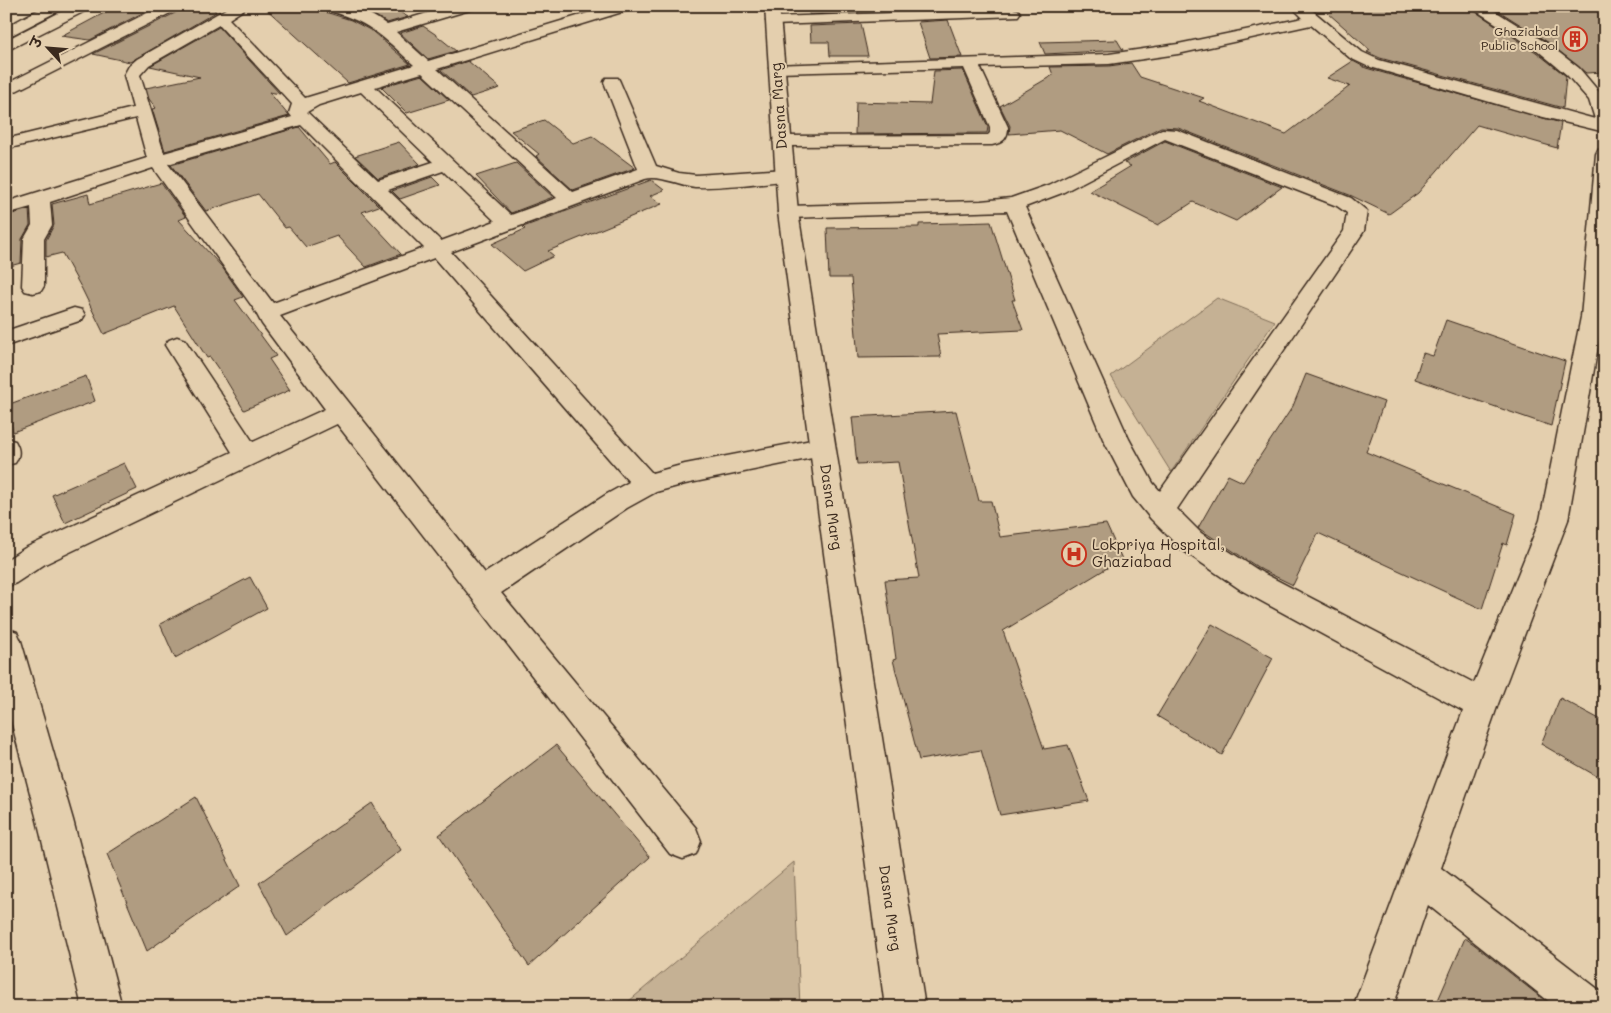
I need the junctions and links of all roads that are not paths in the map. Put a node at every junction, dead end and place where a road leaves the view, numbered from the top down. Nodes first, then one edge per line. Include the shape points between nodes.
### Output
1 (57, 6) edge
2 (84, 6) edge
3 (173, 6) edge
4 (242, 6) edge
5 (328, 6) edge
6 (468, 6) edge
7 (627, 6) edge
8 (1297, 6) edge
9 (1476, 6) edge
10 (1013, 13) dead end
11 (773, 14) edge
12 (220, 18) junction
13 (1314, 20) junction
14 (27, 22) junction
15 (48, 24) junction
16 (385, 30) junction
17 (6, 33) edge
18 (6, 46) edge
19 (970, 64) junction
20 (426, 68) junction
21 (777, 68) junction
22 (612, 82) dead end
23 (363, 85) junction
24 (6, 91) edge
25 (143, 111) junction
26 (303, 112) junction
27 (1605, 122) edge
28 (1605, 127) edge
29 (782, 141) junction
30 (6, 144) edge
31 (1605, 154) edge
32 (157, 161) junction
33 (446, 164) junction
34 (649, 172) junction
35 (785, 176) junction
36 (374, 188) junction
37 (40, 199) junction
38 (570, 200) junction
39 (1014, 204) junction
40 (6, 208) edge
41 (788, 212) junction
42 (508, 223) junction
43 (437, 249) junction
44 (33, 286) dead end
45 (268, 313) junction
46 (74, 315) dead end
47 (1599, 316) edge
48 (6, 339) edge
49 (178, 345) dead end
50 (340, 412) junction
51 (822, 447) junction
52 (6, 448) edge
53 (248, 455) junction
54 (6, 456) edge
55 (647, 485) junction
56 (1161, 511) junction
57 (6, 575) edge
58 (482, 590) junction
59 (6, 642) edge
60 (1482, 704) junction
61 (684, 841) dead end
62 (1421, 876) junction
63 (102, 1007) edge
64 (905, 1007) edge
65 (1373, 1007) edge
66 (1589, 1007) edge

1 - 14 street
2 - 15 street
3 - 24 street
4 - 12 street
5 - 16 street via 351,10
6 - 16 street
7 - 20 street
8 - 13 street
9 - 27 street via 1535,42 1580,78 1598,102
10 - 11 street
11 - 21 street, Dasna Marg
12 - 25 street via 135,69 132,75
12 - 26 street
13 - 19 street via 1145,55
13 - 28 street via 1356,55 1373,64
14 - 15 street
14 - 17 street
15 - 18 street
16 - 20 street
19 - 21 street
19 - 29 street via 999,127 999,134 992,140
20 - 23 street
20 - 38 street
21 - 29 street, Dasna Marg
22 - 34 street
23 - 26 street
23 - 33 street
25 - 30 street
25 - 32 street
26 - 32 street
26 - 36 street
29 - 35 street, Dasna Marg
31 - 47 street
32 - 37 street
32 - 45 street
33 - 36 street
33 - 42 street
34 - 35 street via 696,181
34 - 38 street
35 - 41 street, Dasna Marg
36 - 43 street
37 - 40 street
37 - 44 street via 42,225 34,239
38 - 42 street
39 - 41 street
39 - 56 street via 1116,439 1143,490
39 - 56 street via 1055,189 1162,134 1171,134 1344,202 1357,211 1354,231
41 - 51 street, Dasna Marg
42 - 43 street
43 - 45 street
43 - 55 street
45 - 50 street
46 - 48 street
47 - 60 street via 1554,520
49 - 53 street
50 - 53 street
50 - 58 street
51 - 55 street via 685,474
51 - 64 street, Dasna Marg
52 - 54 street
53 - 57 street via 35,556
55 - 58 street via 617,501
56 - 60 street via 1191,541 1251,581
58 - 61 street
59 - 63 street
60 - 62 street
62 - 65 street
62 - 66 street

